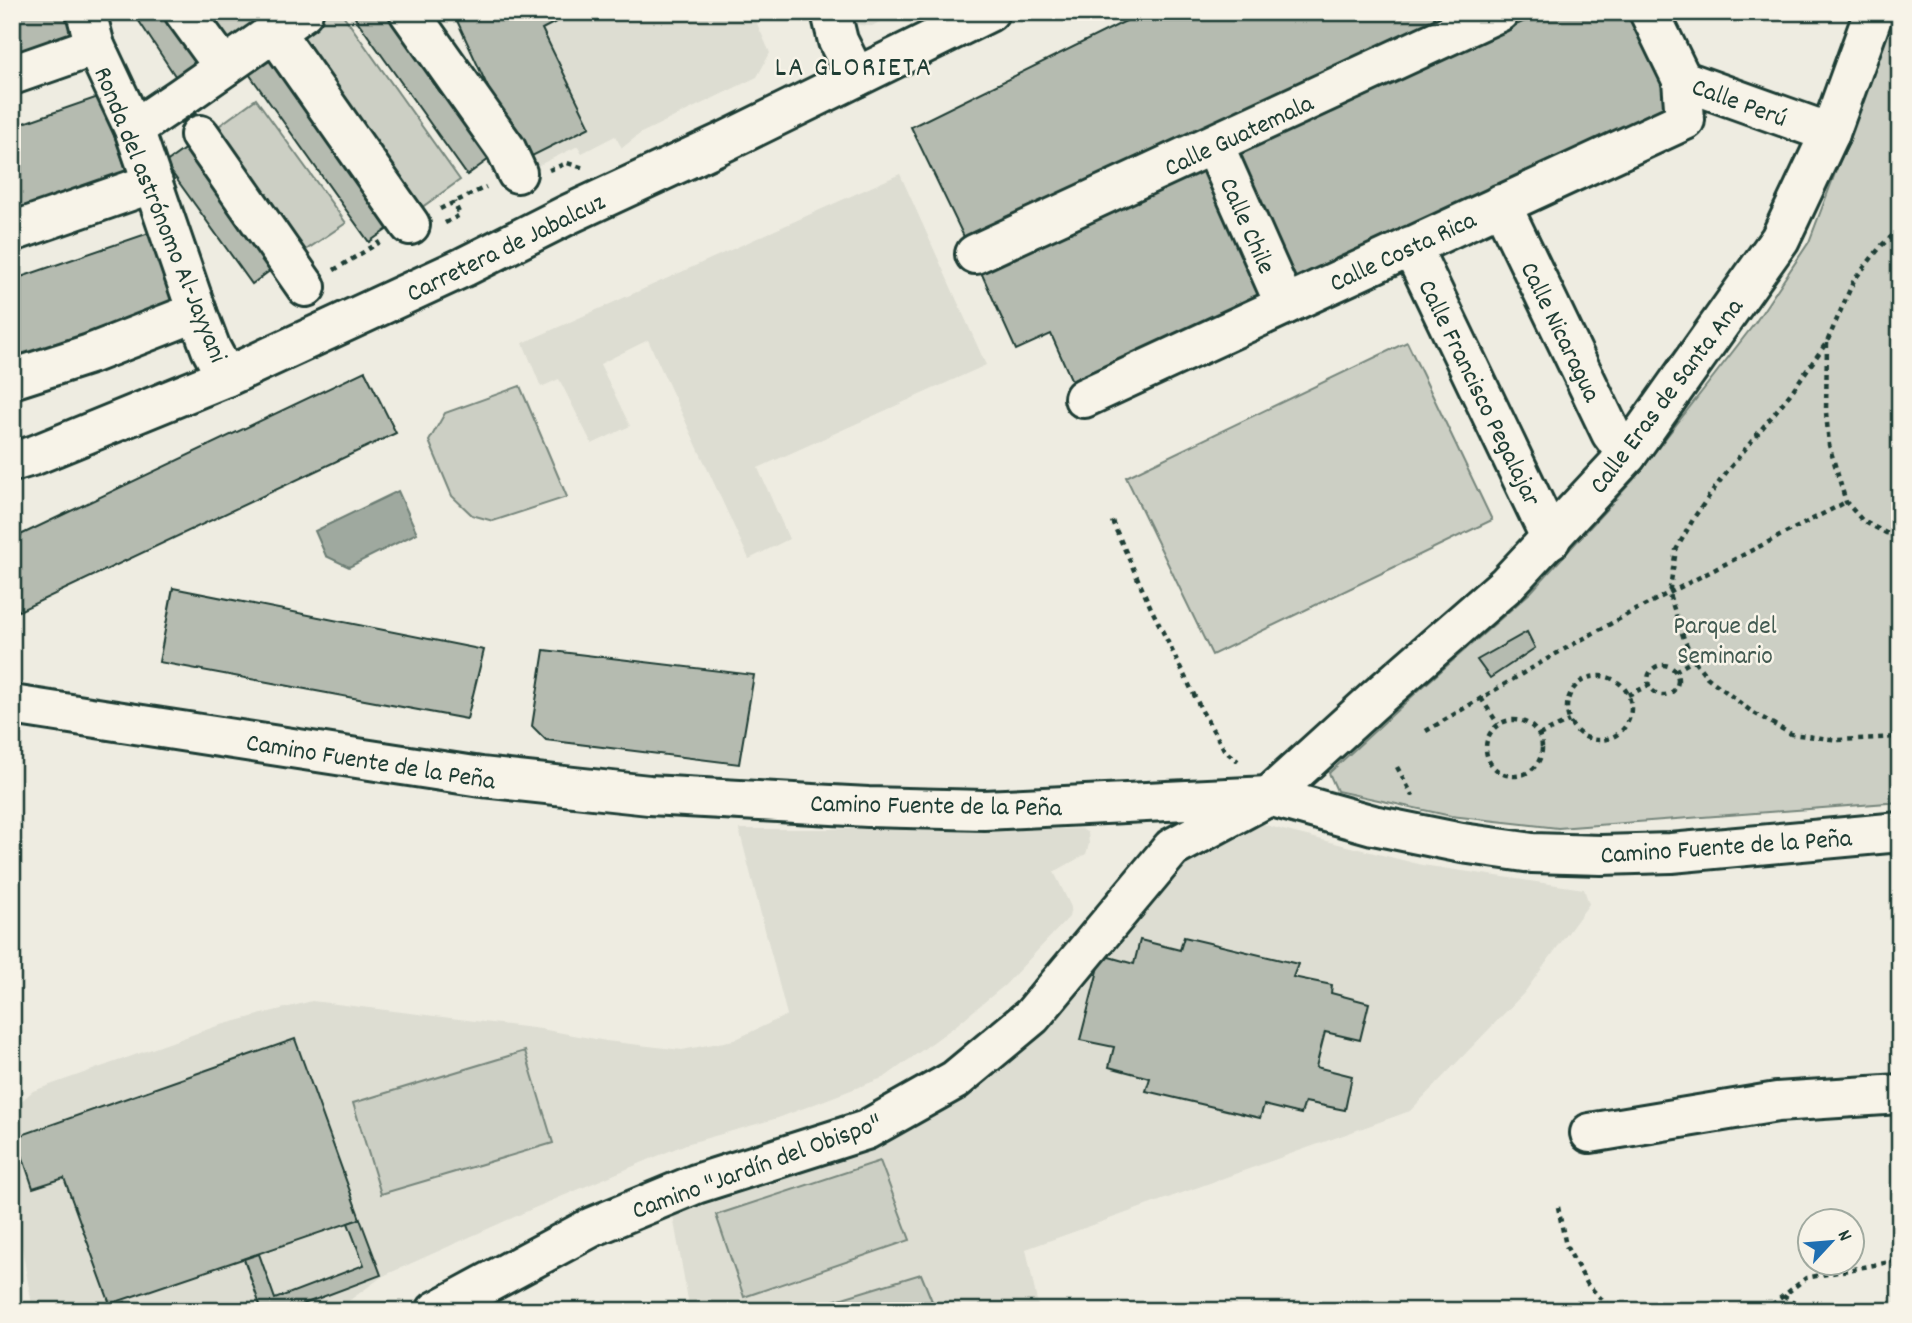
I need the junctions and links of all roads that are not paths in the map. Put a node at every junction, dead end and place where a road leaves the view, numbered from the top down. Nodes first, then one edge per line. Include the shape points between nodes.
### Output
1 (184, 12) edge
2 (409, 12) edge
3 (831, 12) edge
4 (989, 12) edge
5 (1500, 12) edge
6 (1648, 12) edge
7 (1874, 12) edge
8 (289, 22) edge
9 (1452, 22) edge
10 (90, 29) edge
11 (224, 67) junction
12 (12, 75) edge
13 (856, 77) junction
14 (1682, 80) junction
15 (134, 129) junction
16 (1830, 133) junction
17 (200, 135) dead end
18 (1214, 145) junction
19 (517, 173) dead end
20 (153, 183) junction
21 (1501, 204) junction
22 (410, 225) dead end
23 (12, 232) edge
24 (1411, 246) junction
25 (975, 254) dead end
26 (306, 286) dead end
27 (1285, 305) junction
28 (197, 312) junction
29 (226, 376) junction
30 (12, 379) edge
31 (1084, 398) dead end
32 (1627, 455) junction
33 (12, 462) edge
34 (1550, 539) junction
35 (12, 705) edge
36 (1269, 796) junction
37 (1900, 832) edge
38 (1900, 1094) edge
39 (1590, 1133) dead end
40 (436, 1311) edge

1 - 11 street
2 - 19 street via 506,149
3 - 13 street via 838,41
4 - 13 street, Carretera de Jabalcuz
5 - 9 street, Calle Guatemala
6 - 14 street, Calle Perú
7 - 16 street, Calle Eras de Santa Ana
8 - 11 street
8 - 22 street
9 - 18 street, Calle Guatemala
10 - 12 street
10 - 15 street, Ronda del astrónomo Al-Jayyani
11 - 15 street
13 - 29 street, Carretera de Jabalcuz via 464,267
14 - 16 street, Calle Perú
14 - 21 street, Calle Costa Rica via 1685,120
15 - 20 street, Ronda del astrónomo Al-Jayyani
16 - 32 street, Calle Eras de Santa Ana via 1780,239
17 - 26 street
18 - 25 street, Calle Guatemala
18 - 27 street, Calle Chile
20 - 23 street
20 - 28 street, Ronda del astrónomo Al-Jayyani
21 - 24 street, Calle Costa Rica
21 - 32 street, Calle Nicaragua via 1611,433
24 - 27 street, Calle Costa Rica
24 - 34 street, Calle Francisco Pegalajar
27 - 31 street, Calle Costa Rica
28 - 29 street, Ronda del astrónomo Al-Jayyani
28 - 30 street
29 - 33 street, Carretera de Jabalcuz
32 - 34 street, Calle Eras de Santa Ana
34 - 36 street, Calle Eras de Santa Ana via 1507,584
35 - 36 street, Camino Fuente de la Peña via 481,777 649,795 984,810
36 - 37 street, Camino Fuente de la Peña via 1388,828 1532,853 1671,853
36 - 40 street, Camino "Jardín del Obispo" via 1172,848 1032,1016 955,1080 866,1130 696,1184 592,1227
38 - 39 street via 1777,1102

